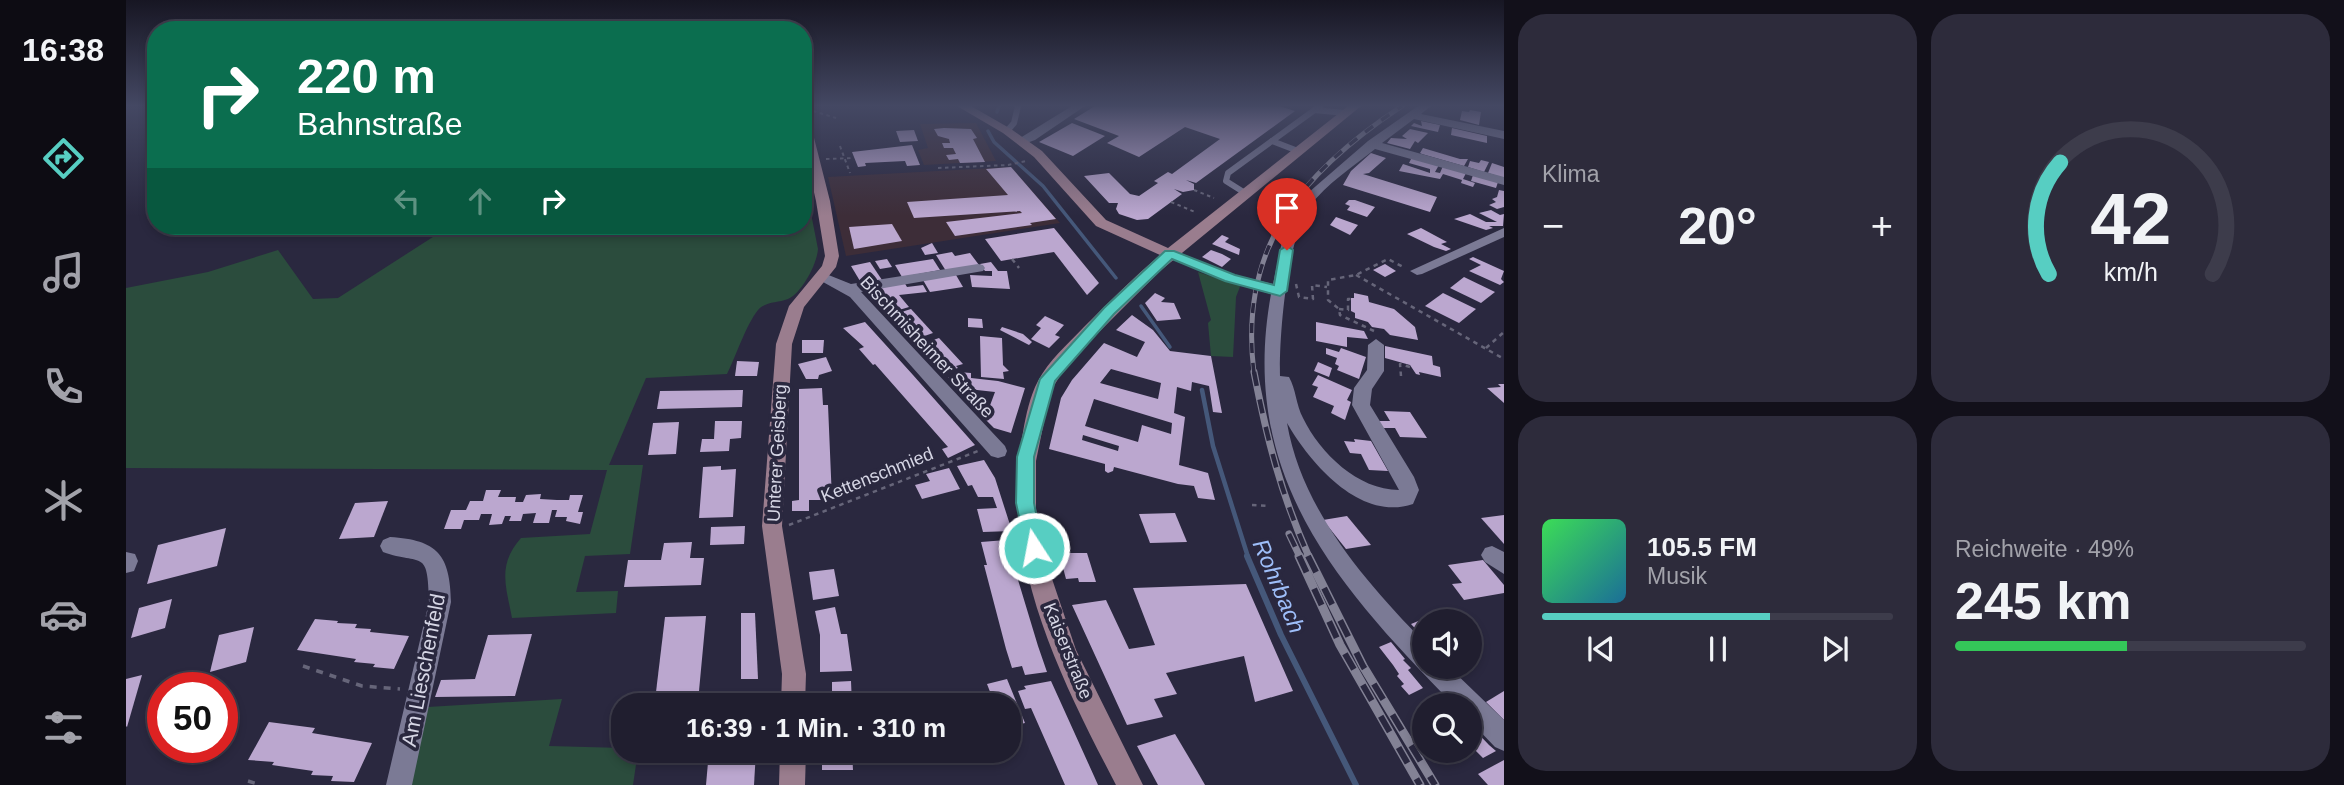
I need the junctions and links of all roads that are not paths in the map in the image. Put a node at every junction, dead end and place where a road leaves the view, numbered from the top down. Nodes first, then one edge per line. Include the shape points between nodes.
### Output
1 (814, 143) edge
2 (1023, 143) edge
3 (1270, 143) edge
4 (1276, 143) edge
5 (1309, 143) edge
6 (1372, 144) joint
7 (1298, 151) junction
8 (1504, 181) edge
9 (1245, 193) junction
10 (1504, 232) edge
11 (1170, 254) junction
12 (978, 268) dead end
13 (1417, 271) dead end
14 (821, 277) junction
15 (849, 289) junction
16 (1280, 291) junction
17 (1274, 333) junction
18 (1372, 337) road end
19 (998, 451) dead end
20 (390, 546) dead end
21 (1412, 646) edge
22 (1445, 679) edge
23 (793, 693) edge
24 (1504, 738) edge
25 (793, 763) edge
26 (399, 785) edge
27 (792, 785) edge
28 (1130, 785) edge

1 - 14 main road, Unterer Geisberg via 832,257
2 - 11 main road via 1048,163 1101,223
3 - 9 lane via 1225,177
4 - 7 lane
5 - 7 main road, Kaiserstraße
6 - 8 street
6 - 16 street via 1306,202 1292,229
7 - 9 main road, Kaiserstraße
9 - 11 main road, Kaiserstraße
10 - 13 street
11 - 16 street via 1230,278
11 - 28 main road, Kaiserstraße via 1109,311 1048,379 1029,433 1025,463 1028,523 1050,611
12 - 15 street
14 - 15 street, Bischmisheimer Straße
14 - 23 main road, Unterer Geisberg via 789,323 778,411 772,526
15 - 19 street, Bischmisheimer Straße
16 - 17 street
17 - 18 street via 1283,348 1283,392 1297,424 1346,484 1371,496 1395,500 1406,498 1409,490 1361,405 1363,388 1375,370
17 - 21 street via 1272,391 1286,457 1336,558
20 - 26 street, Am Lieschenfeld via 410,547 431,556 440,573 440,602
22 - 24 street
25 - 27 main road

